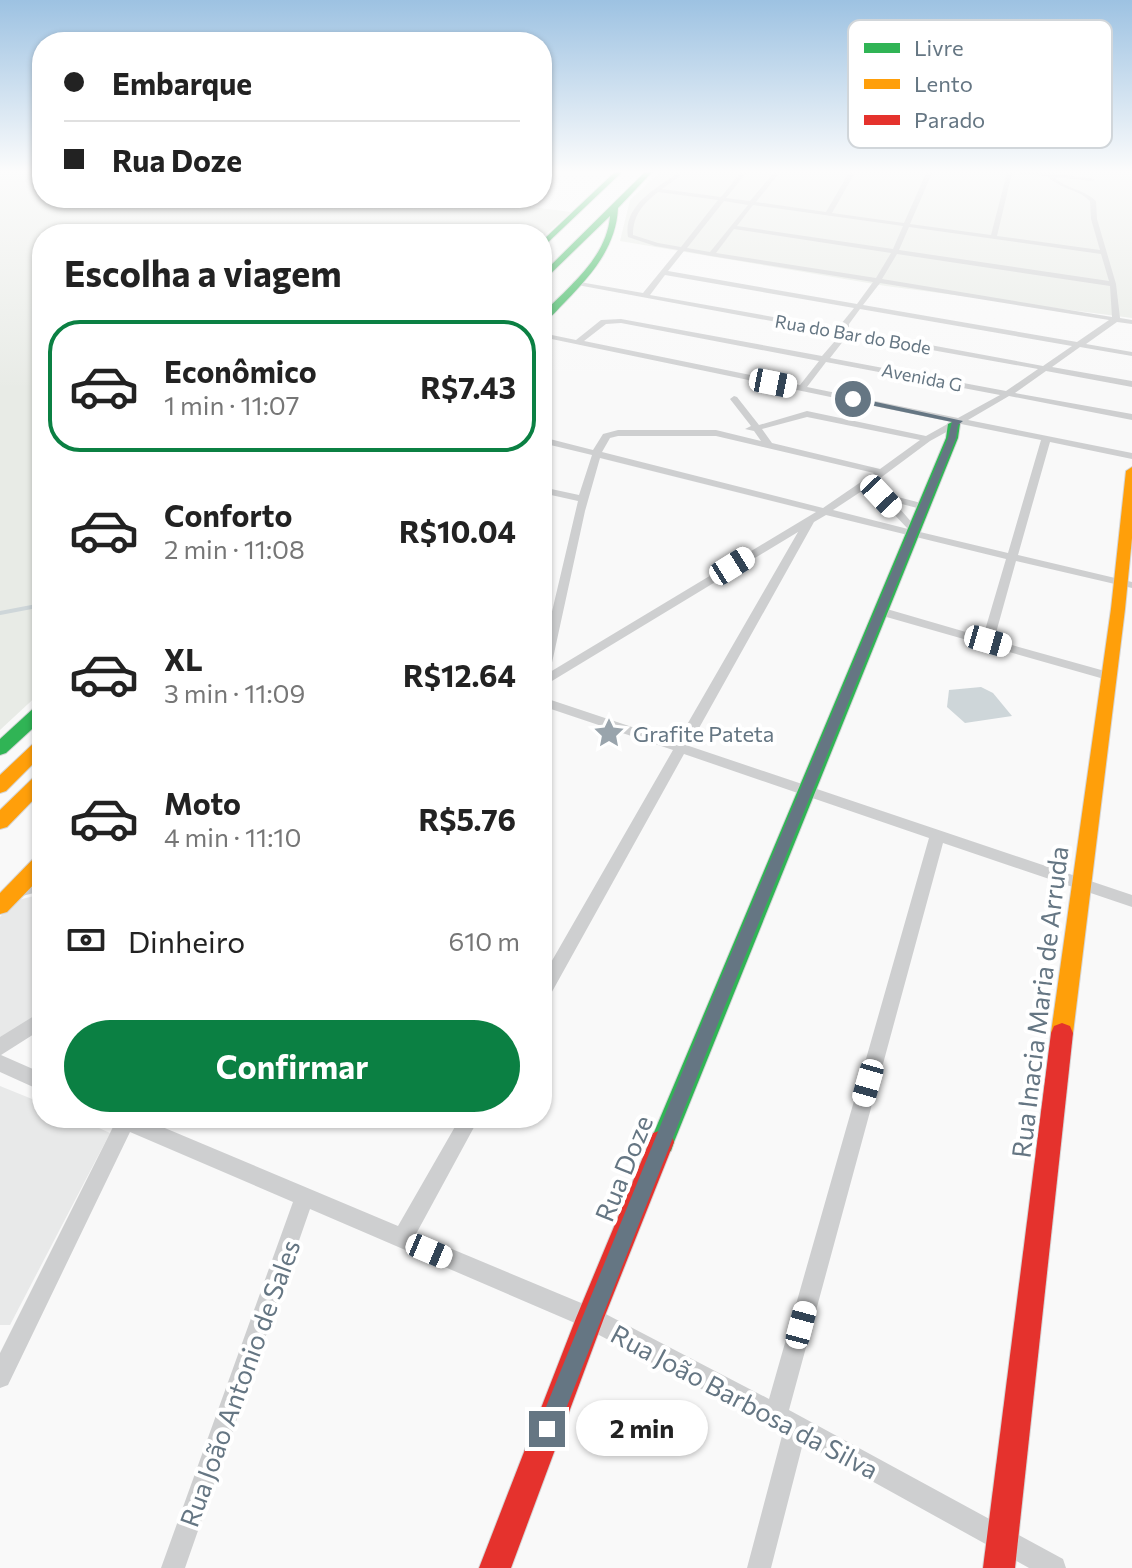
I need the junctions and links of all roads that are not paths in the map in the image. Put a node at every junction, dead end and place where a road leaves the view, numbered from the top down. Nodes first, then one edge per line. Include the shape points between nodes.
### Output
1 (576, 244) edge
2 (607, 244) edge
3 (655, 244) edge
4 (689, 244) edge
5 (719, 244) edge
6 (849, 244) edge
7 (898, 244) edge
8 (1044, 244) edge
9 (1102, 244) edge
10 (684, 250) junction
11 (895, 251) junction
12 (1105, 253) junction
13 (711, 254) junction
14 (552, 269) edge
15 (665, 273) junction
16 (878, 281) junction
17 (574, 283) junction
18 (1113, 284) junction
19 (645, 296) junction
20 (837, 303) junction
21 (856, 306) junction
22 (552, 308) edge
23 (1116, 319) junction
24 (1132, 322) edge
25 (819, 328) junction
26 (1132, 328) edge
27 (845, 333) junction
28 (552, 337) edge
29 (577, 343) junction
30 (1078, 345) junction
31 (1132, 354) edge
32 (825, 358) junction
33 (1044, 368) junction
34 (1132, 384) edge
35 (801, 389) junction
36 (1009, 393) junction
37 (734, 399) dead end
38 (1132, 417) edge
39 (956, 422) junction
40 (757, 428) junction
41 (731, 436) junction
42 (927, 439) junction
43 (1046, 439) junction
44 (552, 442) edge
45 (768, 445) junction
46 (595, 453) junction
47 (1132, 456) edge
48 (1132, 471) edge
49 (880, 472) junction
50 (868, 481) junction
51 (552, 492) edge
52 (881, 496) junction
53 (584, 499) junction
54 (925, 507) junction
55 (817, 514) junction
56 (915, 533) junction
57 (1011, 556) junction
58 (1126, 583) edge
59 (880, 611) junction
60 (552, 638) edge
61 (988, 641) junction
62 (552, 676) edge
63 (1108, 676) junction
64 (552, 704) edge
65 (32, 719) edge
66 (0, 749) edge
67 (680, 749) junction
68 (32, 755) edge
69 (0, 786) edge
70 (32, 790) edge
71 (806, 792) junction
72 (0, 822) edge
73 (937, 836) junction
74 (32, 873) edge
75 (1080, 883) junction
76 (32, 888) edge
77 (14, 892) junction
78 (1132, 901) edge
79 (0, 906) edge
80 (552, 976) edge
81 (32, 1026) edge
82 (0, 1047) edge
83 (0, 1063) edge
84 (32, 1077) edge
85 (119, 1128) edge
86 (142, 1128) edge
87 (458, 1128) edge
88 (304, 1198) junction
89 (402, 1240) junction
90 (590, 1318) junction
91 (0, 1377) edge
92 (786, 1421) junction
93 (1003, 1539) junction
94 (173, 1568) edge
95 (495, 1568) edge
96 (759, 1568) edge
97 (999, 1568) edge
98 (1054, 1568) edge

1 - 14 main road
2 - 17 main road
3 - 10 street
4 - 10 street
5 - 13 street
6 - 11 street
7 - 11 street
8 - 12 street
9 - 12 street
10 - 13 street
10 - 15 street
11 - 16 street
11 - 18 street
12 - 18 street
13 - 16 street
15 - 19 street
15 - 20 street
16 - 21 street
16 - 23 street
17 - 19 street, Rua do Bar do Bode
17 - 22 main road
18 - 23 street
19 - 25 street, Rua do Bar do Bode
20 - 21 street
20 - 25 street via 832,317
21 - 27 street via 843,327
21 - 30 street
23 - 24 street
23 - 26 street
23 - 30 street
25 - 27 street, Rua do Bar do Bode
27 - 32 street
27 - 33 street, Rua do Bar do Bode
28 - 29 street
29 - 32 street, Avenida G via 615,320
29 - 35 street
30 - 31 street
30 - 33 street
32 - 35 street
32 - 36 street, Avenida G
33 - 34 street, Rua do Bar do Bode
33 - 36 street
35 - 39 street
36 - 38 street, Avenida G
36 - 39 street
37 - 40 street
39 - 42 street
39 - 43 street
39 - 54 main road, Rua Doze
40 - 41 street
40 - 42 street via 807,414
40 - 45 street
41 - 45 street
41 - 46 street via 618,433 602,440
42 - 49 street
43 - 47 street
43 - 57 street
44 - 46 street
45 - 49 street
46 - 53 street
46 - 55 street
48 - 58 main road, Rua Inacia Maria de Arruda
49 - 50 street
50 - 52 street
50 - 55 street
51 - 53 street
52 - 54 street
52 - 56 street
53 - 60 street
54 - 56 main road, Rua Doze
55 - 56 street
55 - 62 street
55 - 67 street
56 - 57 street
56 - 59 main road, Rua Doze
57 - 58 street
57 - 61 street
58 - 63 main road, Rua Inacia Maria de Arruda
59 - 61 street
59 - 71 main road, Rua Doze
61 - 63 street
63 - 75 main road, Rua Inacia Maria de Arruda
64 - 67 street
65 - 66 main road
67 - 71 street
67 - 80 street
68 - 69 main road
70 - 72 main road
71 - 73 street
71 - 90 main road, Rua Doze
73 - 75 street
73 - 92 street
74 - 77 main road
75 - 78 street
75 - 93 main road, Rua Inacia Maria de Arruda
76 - 77 street
77 - 79 main road
81 - 82 street
83 - 84 street
85 - 91 street
86 - 88 street, Rua João Barbosa da Silva
87 - 89 street
88 - 89 street, Rua João Barbosa da Silva
88 - 94 street, Rua João Antonio de Sales
89 - 90 street, Rua João Barbosa da Silva
90 - 92 street, Rua João Barbosa da Silva
90 - 95 main road, Rua Doze
92 - 93 street, Rua João Barbosa da Silva
92 - 96 street
93 - 97 main road, Rua Inacia Maria de Arruda
93 - 98 street, Rua João Barbosa da Silva

